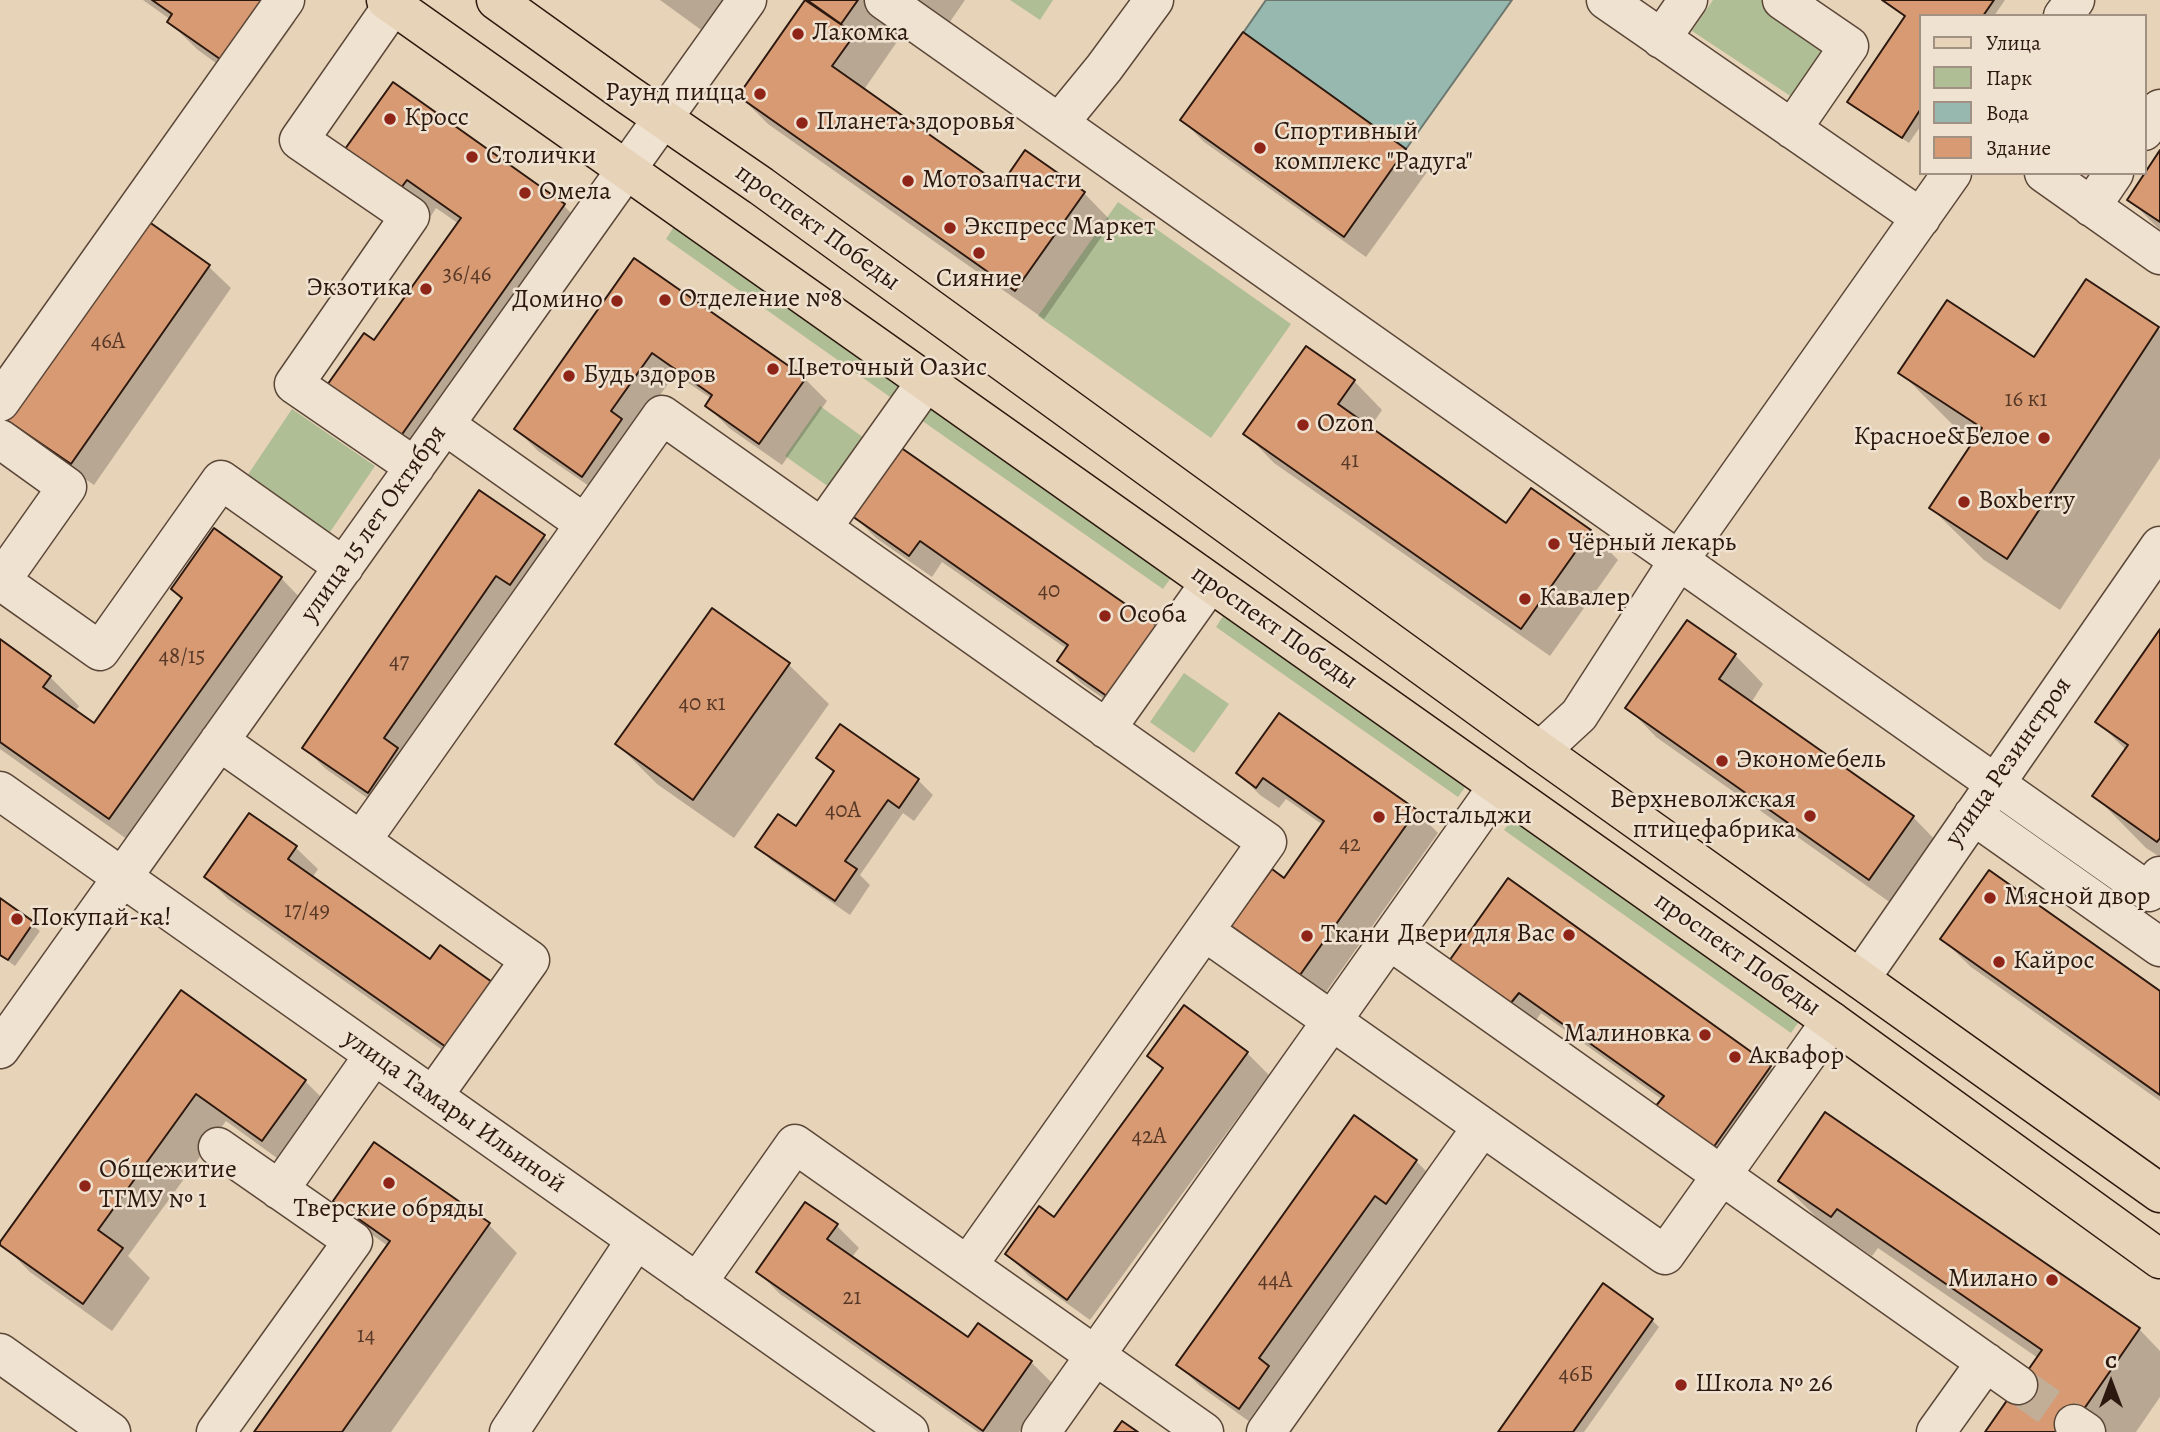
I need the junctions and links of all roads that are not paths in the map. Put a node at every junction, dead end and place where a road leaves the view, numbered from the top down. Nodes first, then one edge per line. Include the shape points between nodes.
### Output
1 (285, 0) edge
2 (496, 0) edge
3 (747, 0) edge
4 (884, 0) edge
5 (1154, 0) edge
6 (1688, 0) edge
7 (1782, 0) edge
8 (1606, 1) edge
9 (389, 2) edge
10 (924, 11) edge
11 (1661, 39) junction
12 (2160, 109) edge
13 (662, 118) junction
14 (1059, 123) junction
15 (1792, 128) junction
16 (2146, 128) edge
17 (626, 170) junction
18 (1951, 175) edge
19 (2046, 175) edge
20 (2113, 175) edge
21 (2091, 206) junction
22 (1921, 218) junction
23 (2160, 255) edge
24 (926, 382) junction
25 (0, 402) edge
26 (445, 425) junction
27 (0, 439) edge
28 (415, 467) junction
29 (585, 524) junction
30 (822, 528) junction
31 (2160, 546) edge
32 (1679, 560) junction
33 (344, 567) junction
34 (0, 582) edge
35 (1210, 583) junction
36 (1106, 729) junction
37 (219, 741) junction
38 (1540, 751) junction
39 (1995, 783) junction
40 (1498, 786) junction
41 (0, 791) edge
42 (1973, 815) junction
43 (361, 841) junction
44 (2160, 876) edge
45 (122, 877) junction
46 (1204, 930) junction
47 (1389, 940) junction
48 (2160, 947) edge
49 (1860, 979) junction
50 (1332, 1021) junction
51 (1831, 1021) junction
52 (0, 1049) edge
53 (374, 1055) junction
54 (433, 1096) junction
55 (1482, 1127) junction
56 (218, 1147) dead end
57 (1722, 1176) junction
58 (279, 1190) junction
59 (2160, 1193) edge
60 (636, 1240) junction
61 (2160, 1259) edge
62 (968, 1265) junction
63 (697, 1283) junction
64 (0, 1353) edge
65 (1095, 1355) junction
66 (1986, 1362) junction
67 (2018, 1385) tunnel mouth
68 (111, 1432) edge
69 (216, 1432) edge
70 (509, 1432) edge
71 (909, 1432) edge
72 (1041, 1432) edge
73 (1203, 1432) edge
74 (1266, 1432) edge
75 (1936, 1432) edge

1 - 25 street
2 - 13 main road, проспект Победы
3 - 13 street, улица 15 лет Октября
4 - 10 street
5 - 14 street
6 - 11 street
7 - 15 street via 1849,46
8 - 11 street
9 - 17 main road, проспект Победы
9 - 28 street via 299,140 410,216 295,384
10 - 14 street
11 - 15 street
12 - 16 street
13 - 17 street, улица 15 лет Октября
13 - 38 main road, проспект Победы
14 - 32 street
15 - 22 street
17 - 24 main road, проспект Победы
17 - 26 street, улица 15 лет Октября
18 - 22 street
19 - 21 street
20 - 21 street
21 - 23 street
22 - 32 street
24 - 30 street
24 - 35 main road, проспект Победы
26 - 28 street, улица 15 лет Октября
26 - 29 street
27 - 34 street via 67,487
28 - 33 street, улица 15 лет Октября
29 - 30 street via 662,415
29 - 43 street
30 - 36 street
31 - 39 street, улица Резинстроя
32 - 38 street via 1579,715
32 - 39 street
33 - 34 street via 221,480 100,651
33 - 37 street, улица 15 лет Октября
35 - 36 street
35 - 40 main road, проспект Победы
36 - 46 street via 1267,842
37 - 43 street
37 - 45 street, улица 15 лет Октября
38 - 49 main road, проспект Победы
39 - 42 street, улица Резинстроя
39 - 44 street via 2149,892
40 - 47 street
40 - 51 main road, проспект Победы
41 - 45 street, улица Тамары Ильиной
42 - 48 street
42 - 49 street, улица Резинстроя
43 - 54 street via 530,960
45 - 52 street, улица 15 лет Октября
45 - 53 street, улица Тамары Ильиной
46 - 50 street
46 - 62 street
47 - 50 street
47 - 57 street
49 - 59 main road, проспект Победы
50 - 55 street
50 - 65 street
51 - 57 street
51 - 61 main road, проспект Победы
53 - 54 street, улица Тамары Ильиной
53 - 58 street
54 - 60 street, улица Тамары Ильиной
55 - 57 street via 1665,1255
55 - 74 street
56 - 58 street
57 - 66 street
58 - 69 street via 352,1241
60 - 63 street, улица Тамары Ильиной
60 - 70 street
62 - 63 street via 795,1144
62 - 65 street
63 - 71 street, улица Тамары Ильиной
64 - 68 street
65 - 72 street
65 - 73 street
66 - 67 street
66 - 75 street

